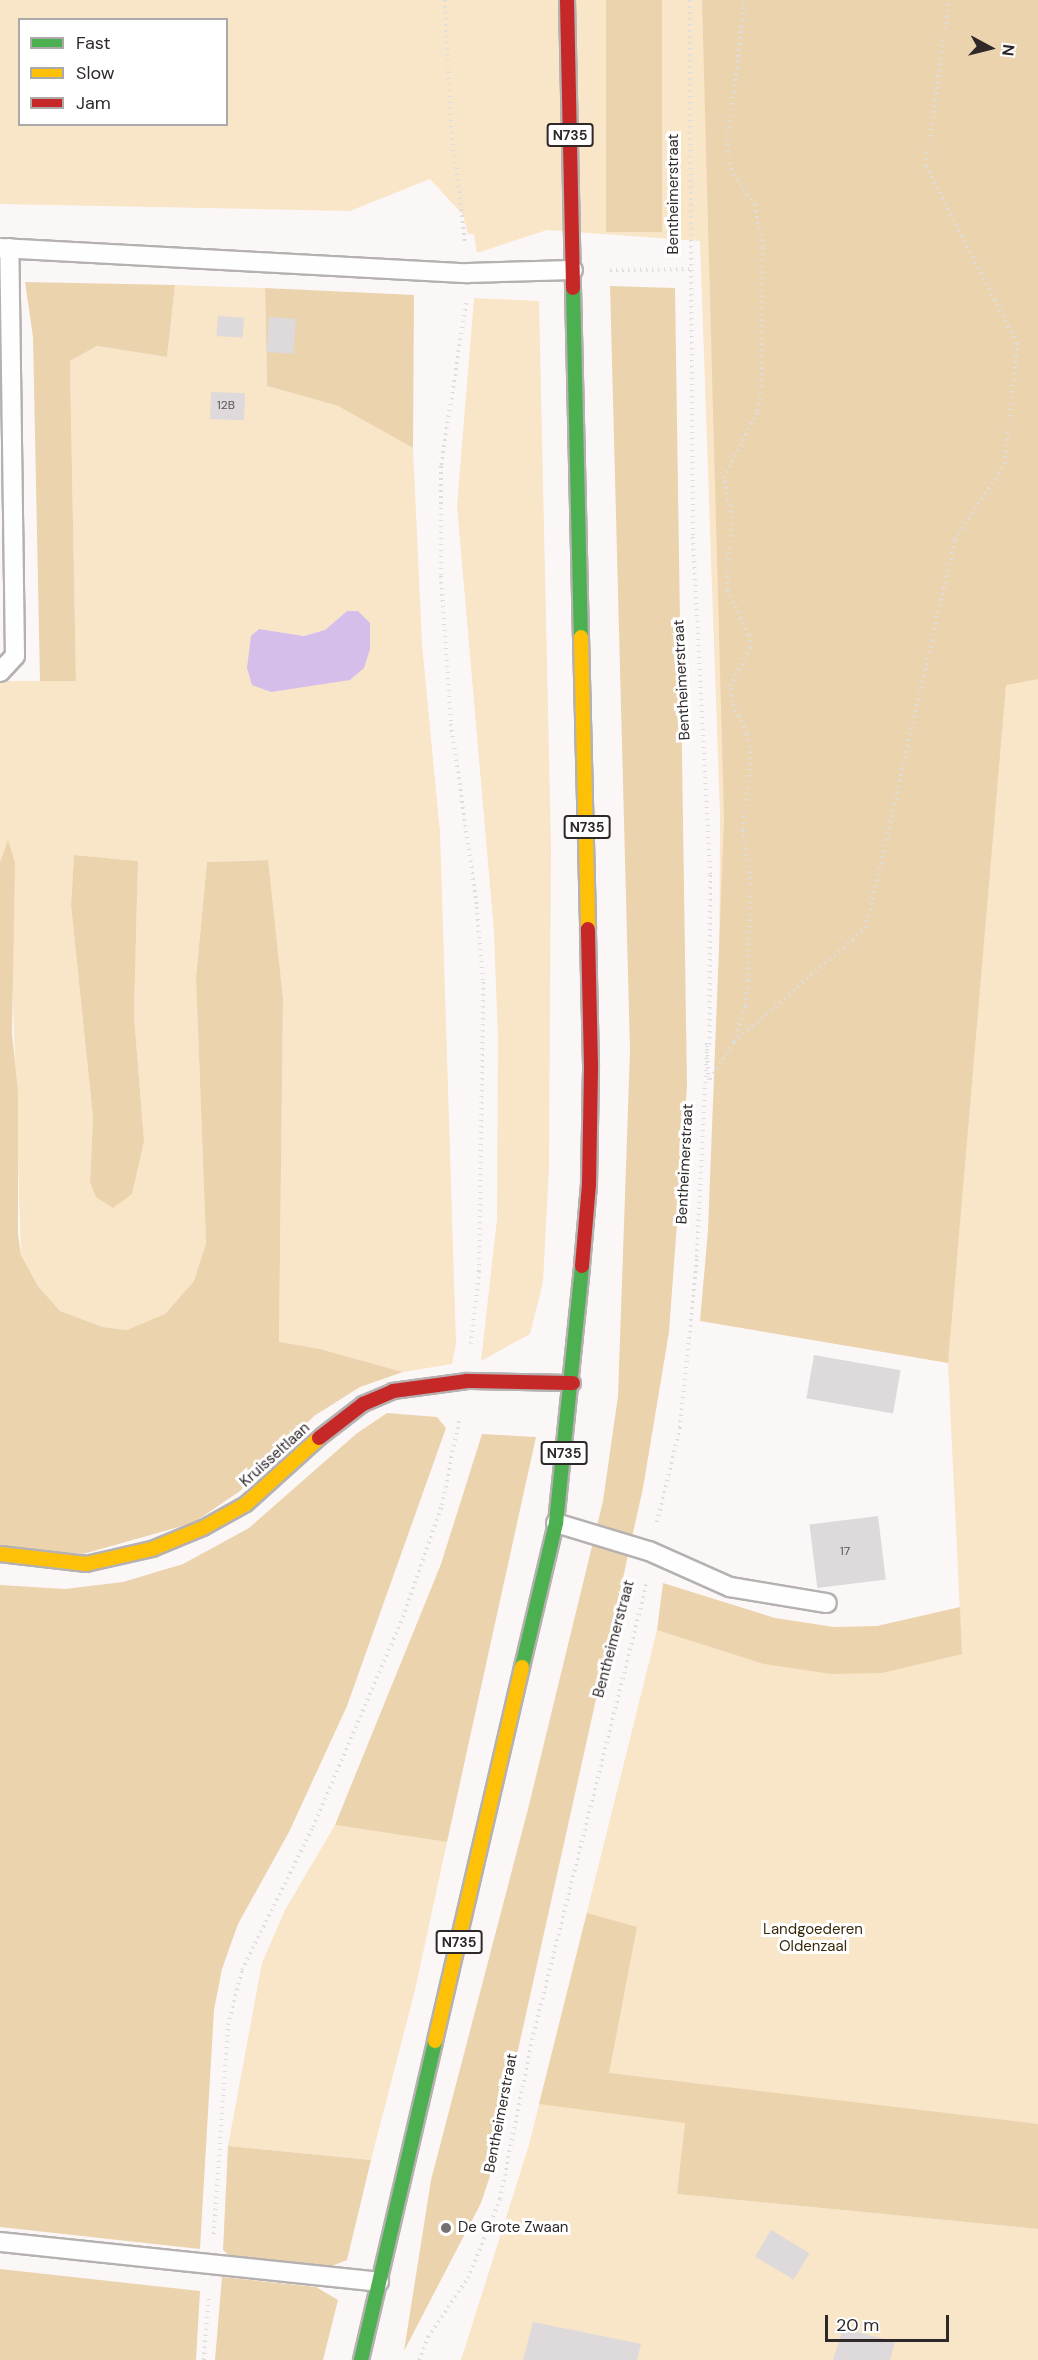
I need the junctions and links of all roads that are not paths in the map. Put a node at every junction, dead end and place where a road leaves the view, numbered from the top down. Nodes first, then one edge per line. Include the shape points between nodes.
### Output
1 (567, 0) edge
2 (5, 248) edge
3 (573, 270) junction
4 (0, 672) edge
5 (573, 1383) junction
6 (556, 1523) junction
7 (0, 1554) edge
8 (827, 1603) dead end
9 (0, 2242) edge
10 (379, 2283) junction
11 (361, 2360) edge

1 - 3 main road, N735
2 - 3 lane via 468,273
2 - 4 lane via 15,656
3 - 5 main road, N735 via 591,1065 589,1184
5 - 6 main road, N735
5 - 7 main road, Kruisseltlaan via 467,1381 393,1391 336,1422 246,1504 203,1528 152,1549 86,1563
6 - 8 lane via 649,1551 730,1587
6 - 10 main road, N735
9 - 10 lane
10 - 11 main road, N735

